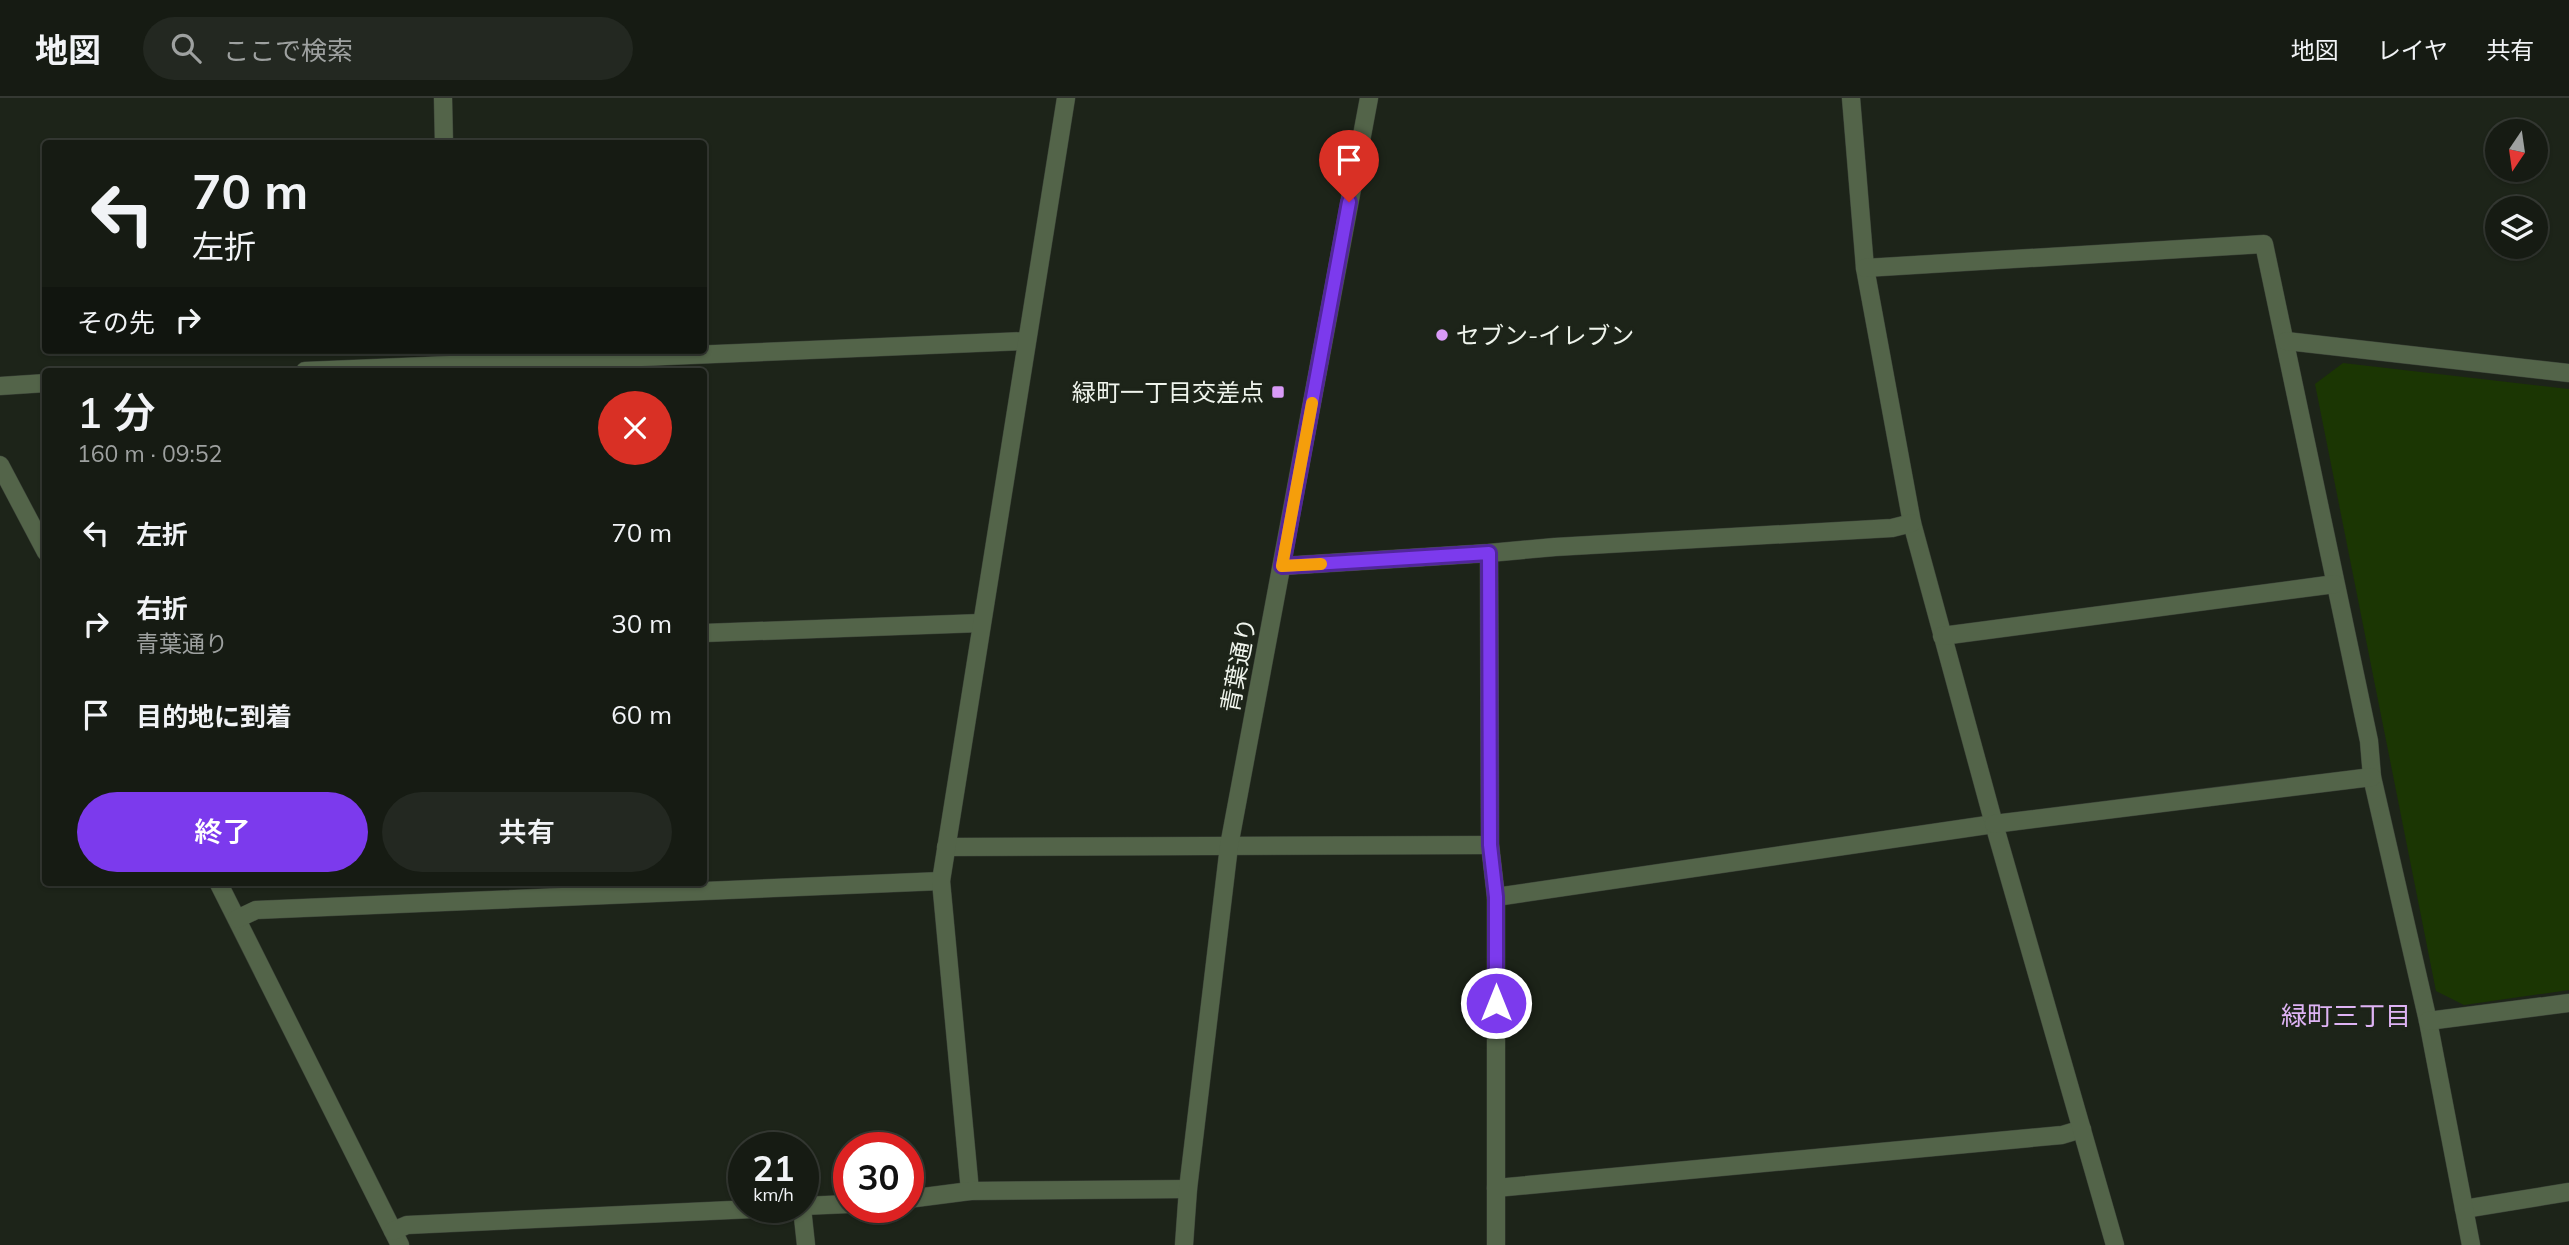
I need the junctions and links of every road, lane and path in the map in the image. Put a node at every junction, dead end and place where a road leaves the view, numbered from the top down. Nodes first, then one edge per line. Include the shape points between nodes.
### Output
1 (443, 98) edge
2 (1066, 98) edge
3 (1369, 98) edge
4 (1852, 98) edge
5 (444, 140) edge
6 (1865, 268) junction
7 (1026, 341) junction
8 (2286, 341) junction
9 (452, 357) edge
10 (653, 363) edge
11 (336, 368) edge
12 (2569, 373) edge
13 (42, 383) edge
14 (0, 386) edge
15 (0, 465) edge
16 (1912, 523) junction
17 (42, 544) edge
18 (1489, 553) junction
19 (1282, 566) junction
20 (2335, 584) junction
21 (981, 623) junction
22 (707, 633) edge
23 (1941, 636) junction
24 (2372, 777) junction
25 (1994, 824) junction
26 (1490, 845) junction
27 (1229, 846) junction
28 (946, 847) junction
29 (941, 881) junction
30 (220, 886) edge
31 (1496, 897) junction
32 (237, 919) junction
33 (2569, 1003) edge
34 (2428, 1021) junction
35 (2082, 1129) junction
36 (1496, 1188) junction
37 (1188, 1189) junction
38 (970, 1191) junction
39 (2569, 1192) edge
40 (924, 1197) edge
41 (2464, 1209) junction
42 (728, 1210) edge
43 (804, 1223) edge
44 (396, 1238) edge
45 (806, 1245) edge
46 (1184, 1245) edge
47 (1496, 1245) edge
48 (2115, 1245) edge
49 (2471, 1245) edge

1 - 5 street
2 - 7 street
3 - 19 street, 青葉通り
4 - 6 street
6 - 8 street via 2264,244
6 - 16 street
7 - 10 street
7 - 21 street
8 - 12 street
8 - 20 street
9 - 10 street
9 - 11 street
13 - 14 street
15 - 17 street
16 - 18 street via 1892,528
16 - 23 street
18 - 19 street
18 - 26 street
19 - 27 street, 青葉通り
20 - 23 street
20 - 24 street via 2369,741
21 - 22 street
21 - 28 street
23 - 25 street
24 - 25 street
24 - 34 street
25 - 31 street
25 - 35 street
26 - 27 street
26 - 31 street
27 - 28 street
27 - 37 street, 青葉通り
28 - 29 street
29 - 32 street via 256,910
29 - 38 street
30 - 32 street
31 - 36 street
32 - 44 street
33 - 34 street
34 - 41 street
35 - 36 street via 2049,1136
35 - 48 street
36 - 47 street
37 - 38 street
37 - 46 street, 青葉通り
38 - 40 street
39 - 41 street
41 - 49 street
42 - 44 street via 407,1226
43 - 45 street

